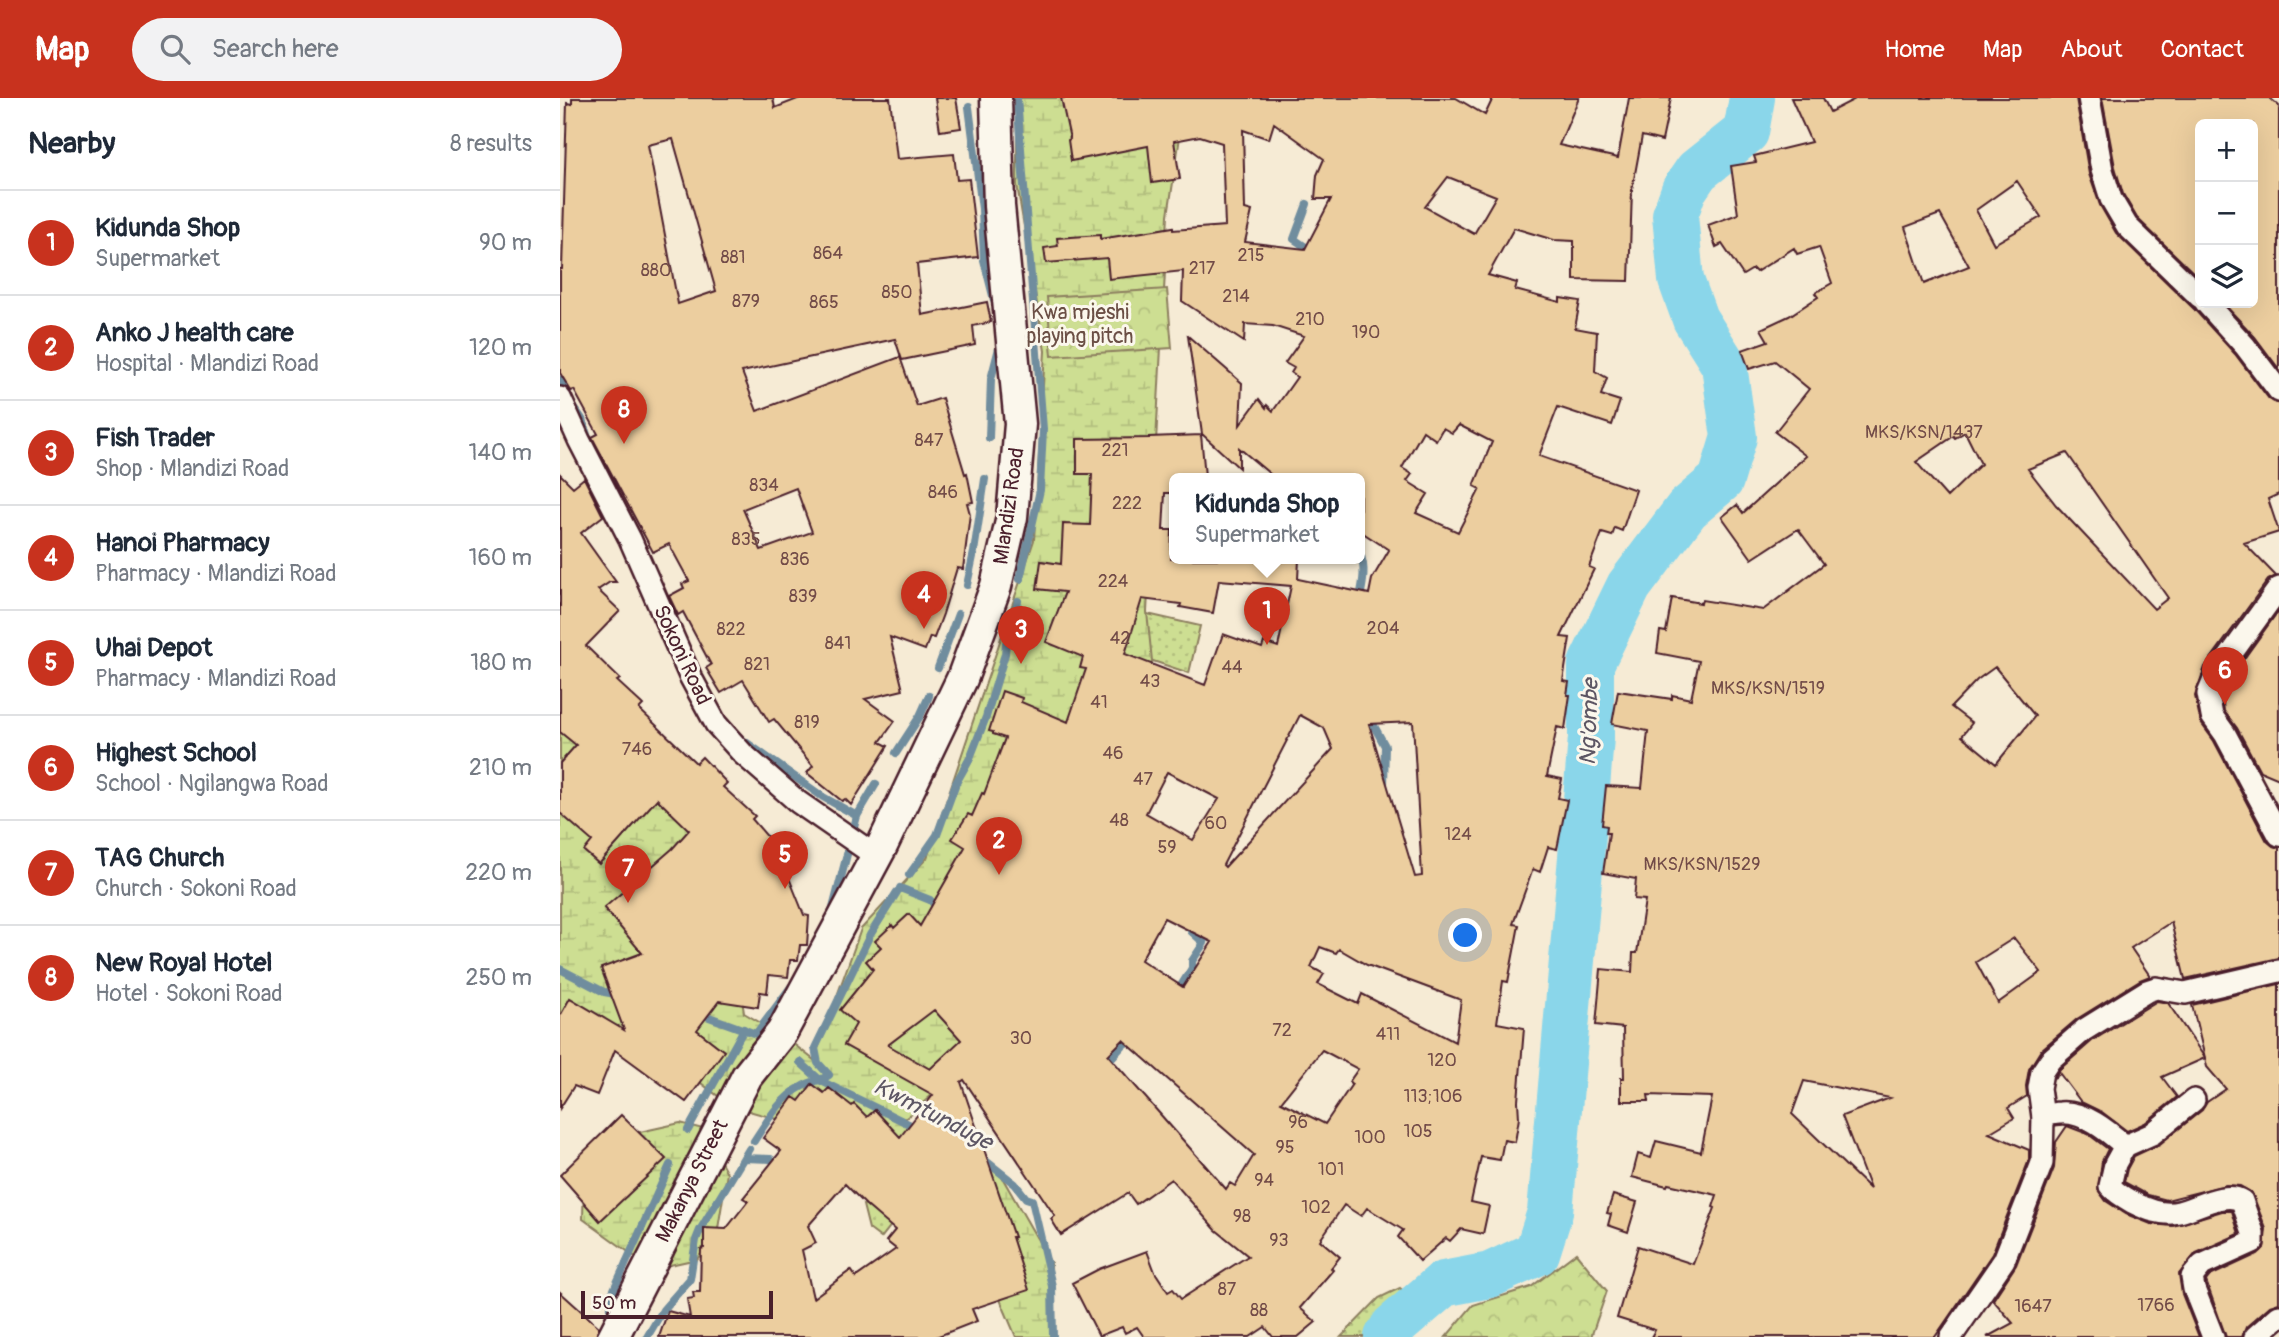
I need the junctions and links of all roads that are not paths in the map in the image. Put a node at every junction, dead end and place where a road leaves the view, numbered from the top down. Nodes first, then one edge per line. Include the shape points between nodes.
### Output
1 (996, 98) edge
2 (2089, 98) edge
3 (2195, 292) edge
4 (2211, 308) edge
5 (2279, 391) edge
6 (560, 398) edge
7 (2279, 587) edge
8 (2279, 835) edge
9 (876, 856) junction
10 (2279, 971) edge
11 (782, 1032) joint
12 (2194, 1100) dead end
13 (2043, 1117) junction
14 (2125, 1146) junction
15 (2279, 1316) edge
16 (613, 1337) edge
17 (1951, 1337) edge
18 (2213, 1337) edge
19 (2255, 1337) edge

1 - 9 street, Mlandizi Road via 999,206 1020,424 1012,517 996,586 962,679
2 - 3 street via 2111,199 2127,226
4 - 5 street
6 - 9 street, Sokoni Road via 716,724 798,802
7 - 8 street via 2217,674 2208,694 2212,716
9 - 11 street, Mlandizi Road
10 - 13 street via 2185,993 2156,988 2129,1000 2050,1060 2039,1088
11 - 16 street, Makanya Street via 747,1076
12 - 14 street via 2152,1134
13 - 14 street via 2077,1115
13 - 17 street via 2042,1163 2004,1260
14 - 18 street via 2110,1186 2143,1208 2179,1212 2233,1197 2242,1201 2253,1242 2202,1265 2192,1277
15 - 19 street

